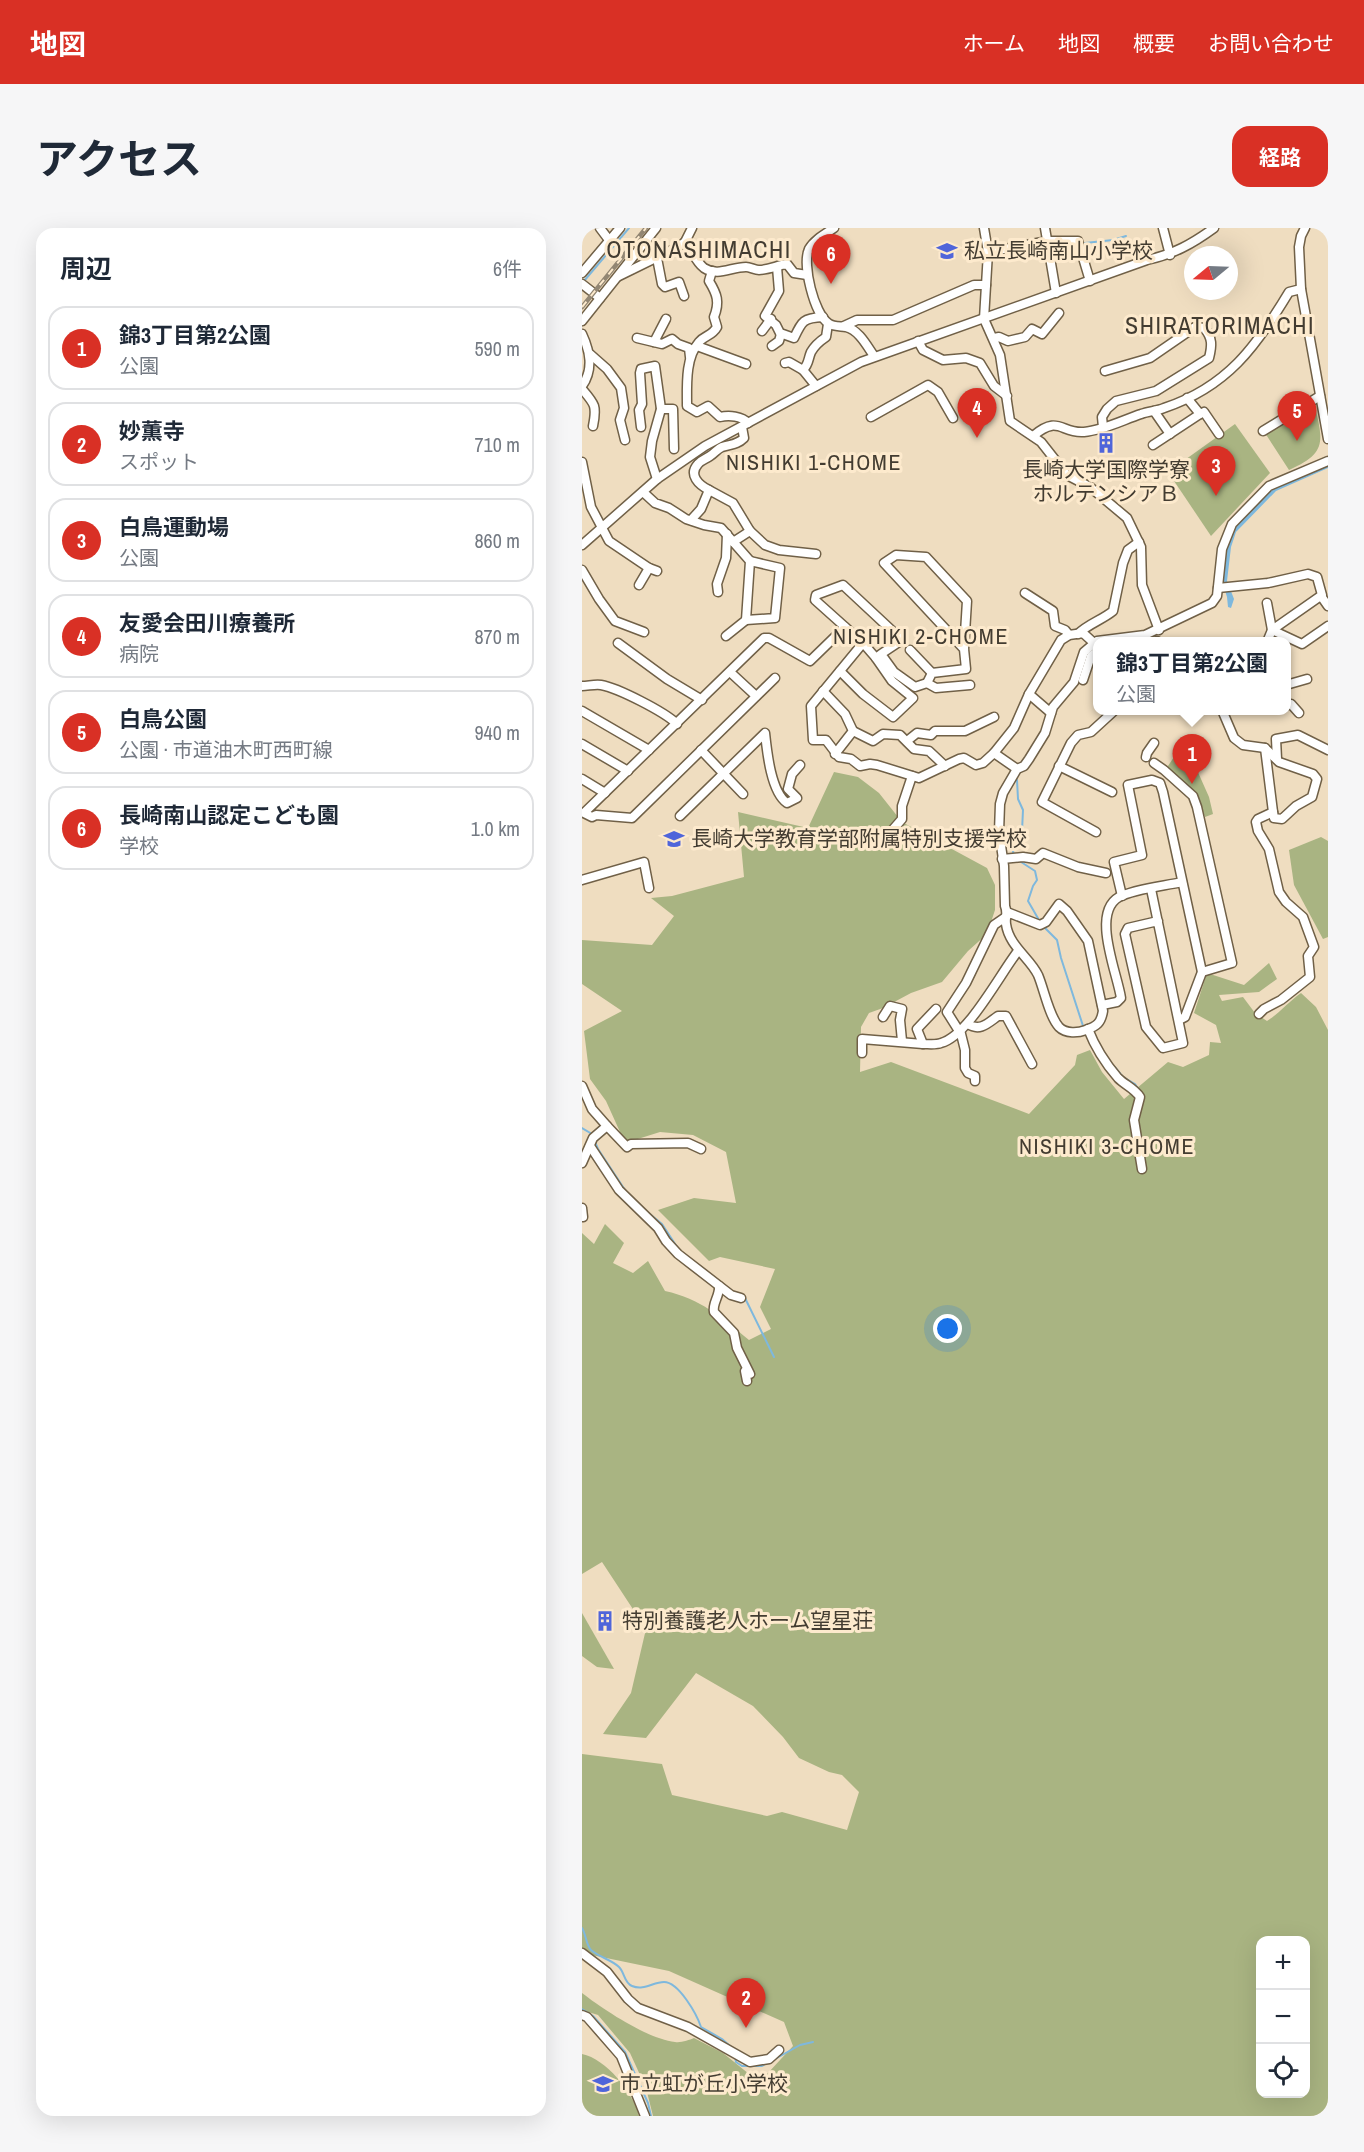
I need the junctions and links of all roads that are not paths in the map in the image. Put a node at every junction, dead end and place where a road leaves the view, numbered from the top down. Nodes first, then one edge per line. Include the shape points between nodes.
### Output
1 (600, 228) edge
2 (620, 228) edge
3 (656, 228) edge
4 (692, 228) edge
5 (834, 228) edge
6 (984, 228) edge
7 (1045, 228) edge
8 (1163, 228) edge
9 (1214, 228) edge
10 (1305, 228) edge
11 (609, 240) junction
12 (1048, 241) junction
13 (685, 242) junction
14 (988, 252) junction
15 (1170, 255) junction
16 (657, 258) junction
17 (777, 267) junction
18 (712, 271) junction
19 (582, 273) edge
20 (807, 275) junction
21 (617, 276) junction
22 (1090, 281) junction
23 (582, 284) edge
24 (986, 285) junction
25 (1301, 289) junction
26 (1056, 293) junction
27 (684, 296) dead end
28 (600, 298) junction
29 (1059, 313) dead end
30 (666, 318) dead end
31 (771, 319) junction
32 (984, 319) junction
33 (826, 320) junction
34 (582, 321) edge
35 (844, 326) junction
36 (762, 331) dead end
37 (582, 334) edge
38 (781, 334) junction
39 (637, 338) dead end
40 (994, 338) junction
41 (918, 341) junction
42 (654, 342) junction
43 (697, 346) junction
44 (772, 346) dead end
45 (590, 354) junction
46 (874, 356) junction
47 (690, 361) junction
48 (785, 363) dead end
49 (746, 364) dead end
50 (803, 370) junction
51 (1105, 371) dead end
52 (816, 386) junction
53 (582, 388) edge
54 (1007, 396) junction
55 (1320, 396) junction
56 (1187, 398) junction
57 (661, 409) junction
58 (1154, 411) junction
59 (1200, 414) junction
60 (871, 417) dead end
61 (953, 418) dead end
62 (745, 425) junction
63 (593, 426) dead end
64 (641, 427) dead end
65 (1102, 427) junction
66 (1263, 431) dead end
67 (1170, 434) junction
68 (1219, 434) dead end
69 (1033, 436) junction
70 (1328, 439) edge
71 (625, 440) dead end
72 (1153, 445) dead end
73 (674, 449) dead end
74 (1328, 461) edge
75 (582, 462) edge
76 (657, 480) junction
77 (708, 490) junction
78 (643, 492) junction
79 (691, 520) junction
80 (602, 528) junction
81 (750, 531) junction
82 (727, 534) junction
83 (733, 542) junction
84 (1139, 542) junction
85 (582, 545) edge
86 (816, 554) dead end
87 (750, 561) junction
88 (582, 570) edge
89 (639, 585) dead end
90 (1218, 588) junction
91 (718, 592) dead end
92 (1025, 594) dead end
93 (1322, 596) junction
94 (1267, 603) dead end
95 (1328, 606) edge
96 (746, 620) junction
97 (1328, 626) edge
98 (845, 627) junction
99 (1272, 630) junction
100 (1156, 631) junction
101 (644, 632) dead end
102 (1073, 635) junction
103 (726, 636) dead end
104 (1121, 637) edge
105 (1157, 637) edge
106 (1269, 637) edge
107 (1287, 637) edge
108 (1291, 639) edge
109 (618, 643) dead end
110 (863, 643) junction
111 (1093, 646) edge
112 (964, 649) junction
113 (910, 650) dead end
114 (1093, 650) edge
115 (1093, 653) edge
116 (879, 656) junction
117 (840, 670) junction
118 (730, 672) junction
119 (932, 673) junction
120 (775, 678) dead end
121 (1307, 679) dead end
122 (1083, 680) dead end
123 (927, 683) junction
124 (1291, 684) edge
125 (583, 685) edge
126 (970, 685) dead end
127 (823, 691) junction
128 (1029, 694) junction
129 (756, 696) junction
130 (702, 700) junction
131 (1291, 704) edge
132 (582, 711) edge
133 (1051, 713) junction
134 (1299, 713) dead end
135 (1110, 715) edge
136 (1224, 715) edge
137 (994, 717) dead end
138 (677, 724) junction
139 (853, 731) junction
140 (907, 741) junction
141 (1154, 743) dead end
142 (582, 744) edge
143 (1265, 748) junction
144 (650, 750) junction
145 (701, 750) junction
146 (1328, 750) edge
147 (994, 753) junction
148 (835, 754) junction
149 (1277, 759) junction
150 (800, 765) dead end
151 (945, 766) junction
152 (1059, 766) junction
153 (1017, 769) junction
154 (628, 771) junction
155 (723, 773) junction
156 (912, 776) junction
157 (582, 779) edge
158 (1112, 792) dead end
159 (605, 793) junction
160 (743, 794) dead end
161 (1273, 812) junction
162 (680, 816) dead end
163 (1096, 832) dead end
164 (888, 835) dead end
165 (1002, 859) junction
166 (1106, 873) dead end
167 (582, 880) edge
168 (1182, 882) junction
169 (649, 888) dead end
170 (1151, 889) junction
171 (1122, 896) junction
172 (1007, 914) junction
173 (1158, 921) junction
174 (1018, 951) junction
175 (1202, 972) junction
176 (1102, 1005) junction
177 (936, 1009) dead end
178 (1259, 1014) dead end
179 (883, 1017) dead end
180 (1179, 1020) junction
181 (962, 1029) junction
182 (1088, 1029) junction
183 (902, 1041) junction
184 (923, 1044) junction
185 (862, 1053) dead end
186 (1032, 1064) dead end
187 (975, 1081) dead end
188 (582, 1086) edge
189 (582, 1107) edge
190 (592, 1109) junction
191 (607, 1126) junction
192 (590, 1146) junction
193 (702, 1149) dead end
194 (582, 1163) edge
195 (1142, 1169) dead end
196 (719, 1287) junction
197 (741, 1298) dead end
198 (747, 1381) dead end
199 (582, 1953) edge
200 (582, 2015) edge
201 (779, 2050) dead end
202 (645, 2116) edge

1 - 11 street
2 - 11 street
3 - 21 street
4 - 13 street
5 - 20 street via 809,250
6 - 14 street
7 - 12 street
8 - 15 street
9 - 15 street
10 - 25 street via 1299,247
11 - 19 street
12 - 14 street
12 - 22 street via 1078,241
12 - 26 street
13 - 16 street
13 - 18 street via 704,268
14 - 24 street
15 - 22 street
16 - 21 street
16 - 27 street via 662,284 665,287 679,282
17 - 18 street
17 - 20 street via 787,264 794,273
17 - 31 street via 779,291 765,316
18 - 43 street via 709,281 717,294 717,327
20 - 33 street via 818,310
21 - 28 street
22 - 26 street
23 - 28 street
24 - 32 street
24 - 35 street via 974,285 893,320 857,320
25 - 55 street
25 - 56 street via 1289,292 1253,348 1232,369
26 - 32 street
28 - 34 street
29 - 40 street via 1042,334 1032,329 1025,337 1008,342
30 - 42 street
31 - 36 street
31 - 38 street
32 - 40 street
32 - 41 street
33 - 35 street
33 - 38 street via 806,320 794,338
33 - 50 street via 826,337 811,351
35 - 46 street via 854,330
37 - 45 street
38 - 44 street
39 - 42 street
40 - 54 street
41 - 46 street
41 - 54 street via 923,350 943,360 966,358 980,363 994,386
42 - 47 street via 662,344 672,339 690,348
43 - 47 street
43 - 49 street
45 - 53 street via 588,378
45 - 71 street via 621,388 624,408 620,420
46 - 52 street
47 - 62 street via 687,406 697,412 708,406 720,417 744,418
48 - 50 street
50 - 52 street
51 - 65 street via 1150,358 1195,327 1204,328 1210,335 1209,358 1156,391 1116,401 1102,417
52 - 62 street
53 - 63 street via 596,408
54 - 69 street via 1010,421
55 - 66 street
55 - 70 street
56 - 58 street
56 - 59 street
57 - 64 street via 655,366 641,369
57 - 73 street via 673,409
57 - 76 street via 650,457
58 - 65 street
58 - 67 street
59 - 67 street
59 - 68 street via 1204,412
60 - 61 street via 928,385 938,392
62 - 76 street via 705,446
62 - 77 street via 739,444 718,449 696,467 696,483
65 - 69 street via 1083,432 1054,425
67 - 72 street
69 - 84 street via 1067,475 1090,487 1127,518
74 - 90 street via 1269,486 1232,524 1222,549
75 - 80 street via 591,507
76 - 78 street
77 - 79 street via 701,509
77 - 81 street via 733,503
78 - 79 street via 655,503
78 - 80 street
79 - 82 street via 721,528
80 - 85 street
80 - 89 street via 609,541 653,570
81 - 83 street
81 - 86 street via 765,545 779,550
82 - 83 street
82 - 91 street
83 - 87 street
84 - 100 street via 1142,585
84 - 102 street via 1128,550 1123,563 1113,611
87 - 96 street
87 - 96 street via 780,568 775,618
88 - 101 street via 615,621
90 - 93 street via 1268,584 1308,574 1317,577
90 - 100 street via 1212,603
92 - 102 street via 1053,610 1054,626
93 - 95 street
93 - 99 street
94 - 99 street
96 - 103 street
97 - 108 street via 1302,644
98 - 110 street
98 - 116 street via 815,600 816,595 843,585 902,640
98 - 118 street via 810,662 764,638
99 - 106 street
99 - 107 street
100 - 104 street
100 - 105 street
102 - 111 street via 1083,633
102 - 128 street via 1061,640
109 - 130 street
110 - 116 street
110 - 117 street
112 - 112 street via 940,623 884,563 896,555 926,557 967,601
112 - 119 street via 966,669
113 - 119 street
114 - 133 street via 1084,652 1074,682
115 - 122 street
116 - 117 street via 892,681 913,698 893,717
116 - 123 street via 915,687
117 - 127 street
118 - 129 street
118 - 130 street
119 - 123 street
120 - 129 street
121 - 124 street
123 - 126 street via 936,688
125 - 138 street via 615,690
127 - 139 street via 845,714
127 - 148 street via 811,706 813,740 826,740
128 - 133 street
128 - 147 street via 1014,728
129 - 145 street
130 - 138 street
131 - 134 street
132 - 144 street
133 - 153 street via 1045,733 1024,766
135 - 152 street via 1091,732 1078,735
136 - 143 street via 1234,738 1243,745
137 - 140 street via 965,730 917,733
138 - 144 street
139 - 140 street via 873,741 883,734 900,735
139 - 148 street
140 - 151 street via 914,749 929,751
141 - 175 street via 1147,753 1150,760 1192,796 1232,963
142 - 154 street
143 - 149 street
143 - 161 street
144 - 154 street
145 - 155 street
145 - 159 street via 632,818 592,817 584,813
146 - 149 street via 1298,735 1276,739
147 - 151 street via 983,763 975,765 964,758
147 - 153 street
148 - 156 street via 860,766 877,765
149 - 161 street via 1317,779 1312,797 1282,819 1274,818
150 - 155 street via 792,774 788,789 797,798 787,803 779,796 765,733
151 - 156 street via 920,778
152 - 158 street
152 - 163 street via 1042,802
153 - 165 street via 1000,804
154 - 159 street
155 - 160 street
155 - 162 street
156 - 164 street via 902,819
157 - 159 street
161 - 178 street via 1258,819 1258,831 1269,849 1279,892 1303,917 1314,947 1308,956 1310,977
165 - 166 street via 1036,859 1043,853
165 - 172 street
167 - 169 street via 644,862
168 - 170 street
168 - 171 street via 1160,783 1152,780 1128,785 1143,855 1114,862
168 - 175 street
170 - 171 street
170 - 173 street
171 - 176 street via 1110,905 1105,926 1120,998
172 - 174 street via 1005,924
172 - 176 street via 1040,925 1059,904 1067,911 1088,941
172 - 181 street via 994,925 947,1012
173 - 180 street
173 - 180 street via 1128,928 1125,934 1146,1027 1163,1047 1183,1043
174 - 181 street
174 - 182 street via 1037,974 1059,1027 1068,1032
175 - 180 street via 1185,1017
176 - 182 street via 1101,1021
177 - 184 street via 917,1029
179 - 183 street via 890,1006 902,1009
181 - 184 street via 940,1044
181 - 186 street via 981,1028 999,1016 1005,1017
181 - 187 street via 965,1068 975,1076
182 - 195 street via 1100,1056 1140,1097 1134,1120
183 - 184 street
183 - 185 street via 862,1039
188 - 190 street
189 - 190 street
190 - 191 street
191 - 192 street via 592,1138
191 - 193 street via 627,1147 688,1143
192 - 194 street
192 - 196 street via 620,1190 672,1248
196 - 197 street
196 - 198 street via 714,1312 734,1333 750,1374 745,1371
199 - 201 street via 607,1972 638,2008 688,2026 750,2062 770,2059
200 - 202 street via 621,2056

